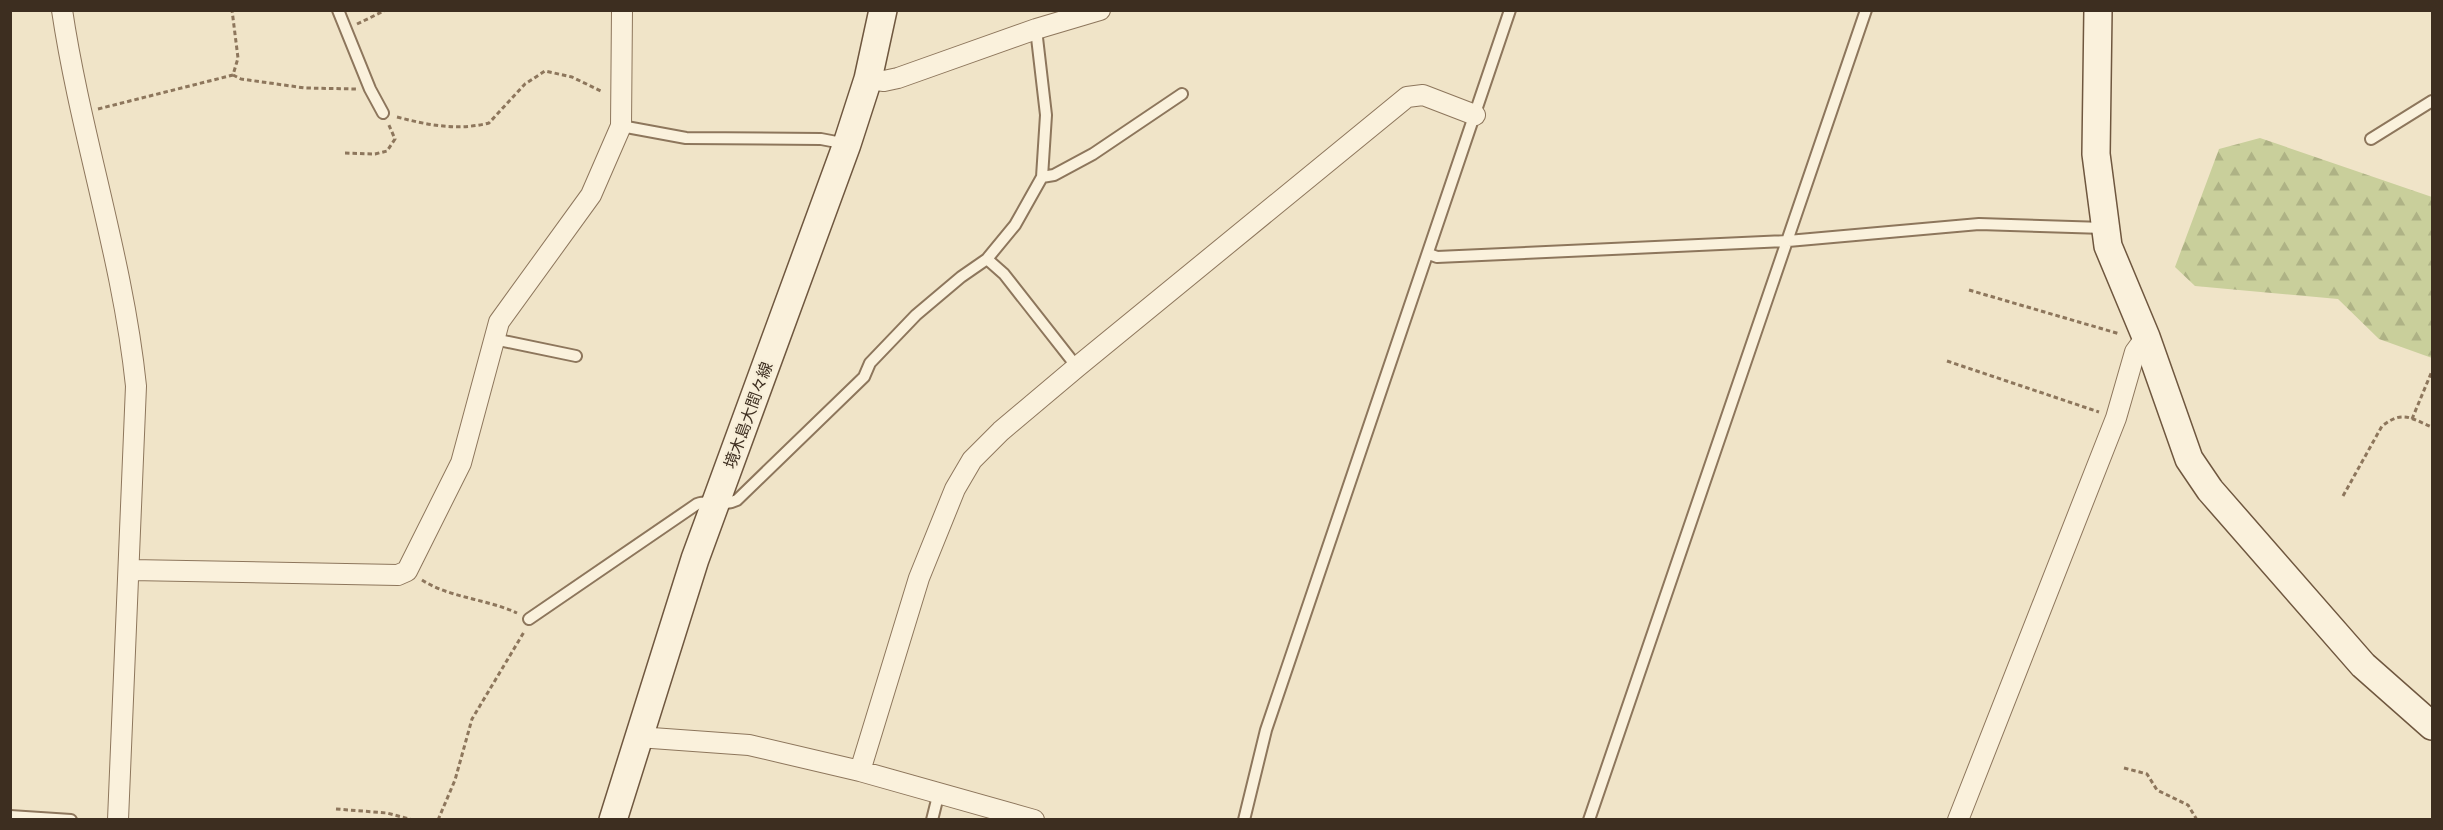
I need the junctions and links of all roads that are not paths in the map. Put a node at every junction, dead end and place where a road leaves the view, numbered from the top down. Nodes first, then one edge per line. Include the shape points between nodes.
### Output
1 (62, 10) edge
2 (338, 10) edge
3 (622, 10) edge
4 (883, 10) edge
5 (1100, 10) edge
6 (1510, 10) edge
7 (1866, 10) edge
8 (2098, 10) edge
9 (1036, 29) junction
10 (868, 79) junction
11 (1182, 94) dead end
12 (2433, 101) edge
13 (383, 114) road end
14 (1475, 115) junction
15 (621, 126) junction
16 (2371, 139) dead end
17 (847, 144) junction
18 (1042, 177) junction
19 (2104, 228) junction
20 (1788, 241) junction
21 (1429, 254) junction
22 (987, 259) junction
23 (494, 339) junction
24 (2141, 345) junction
25 (576, 356) dead end
26 (1077, 367) junction
27 (717, 503) junction
28 (131, 570) junction
29 (530, 619) road end
30 (2433, 726) edge
31 (638, 737) junction
32 (861, 771) junction
33 (939, 792) junction
34 (10, 816) edge
35 (71, 819) edge
36 (118, 819) edge
37 (613, 819) edge
38 (932, 819) edge
39 (1034, 819) edge
40 (1244, 819) edge
41 (1588, 819) edge
42 (1958, 819) edge

1 - 28 street via 80,114 134,365 137,412
2 - 13 lane
3 - 15 street
4 - 10 main road, 境木島大間々線
5 - 9 street
6 - 14 lane
7 - 20 lane
8 - 19 main road via 2096,154
9 - 10 street via 898,78
9 - 18 lane via 1046,115
10 - 17 main road, 境木島大間々線
11 - 18 lane via 1093,154 1054,175
12 - 16 lane
14 - 21 lane
14 - 26 street via 1423,95 1407,98
15 - 17 lane via 686,138 820,139
15 - 23 street via 591,195 508,307
17 - 27 main road, 境木島大間々線
18 - 22 lane via 1016,225
19 - 20 lane via 1979,224
19 - 24 main road
20 - 21 lane via 1437,257
20 - 41 lane
21 - 40 lane via 1266,730
22 - 26 lane via 1004,274
22 - 27 lane via 916,315 870,363 864,377 752,488 728,505
23 - 25 lane
23 - 28 street via 461,463 407,571 398,575
24 - 30 main road via 2189,459 2210,490 2363,665
24 - 42 street
26 - 32 street via 1001,431 963,472 919,578
27 - 29 lane via 697,504
27 - 31 main road, 境木島大間々線
28 - 36 street
31 - 32 street via 749,745
31 - 37 main road, 境木島大間々線
32 - 33 street
33 - 38 lane
33 - 39 street
34 - 35 lane

